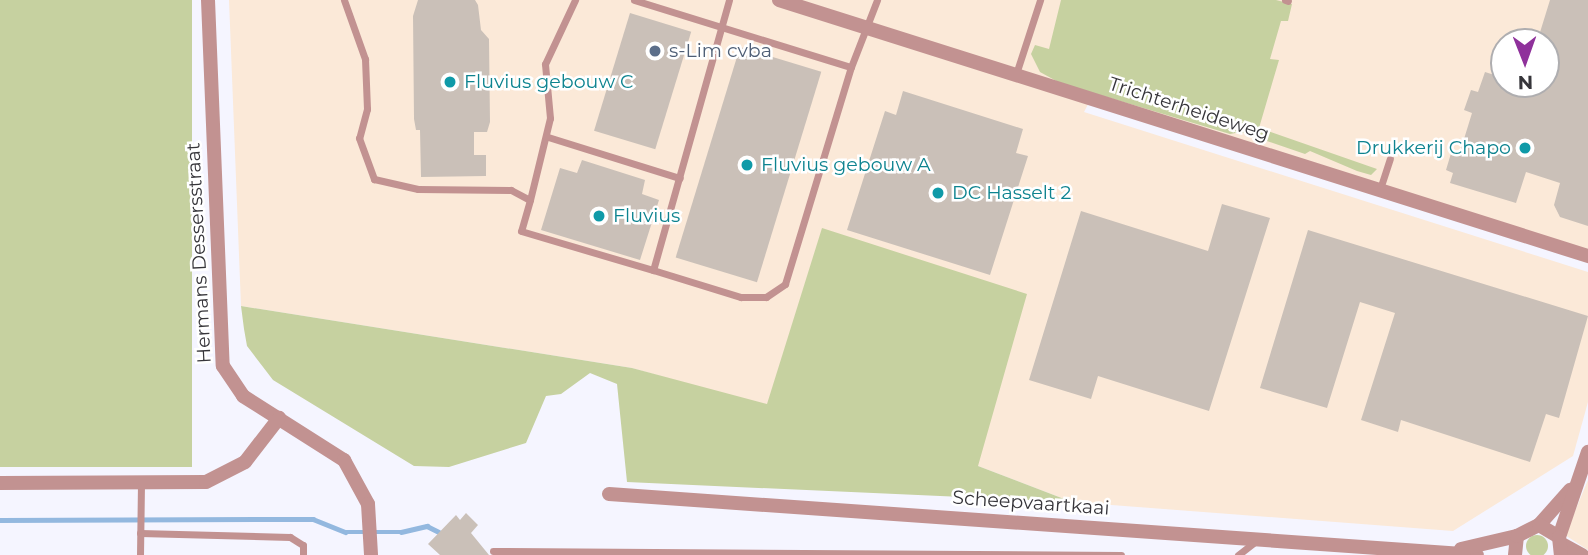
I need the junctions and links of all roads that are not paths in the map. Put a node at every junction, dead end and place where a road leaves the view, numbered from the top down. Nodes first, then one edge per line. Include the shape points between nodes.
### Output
1 (208, 0) edge
2 (344, 0) edge
3 (575, 0) edge
4 (634, 0) edge
5 (729, 0) edge
6 (779, 0) edge
7 (877, 0) edge
8 (1040, 0) edge
9 (720, 27) junction
10 (868, 27) junction
11 (851, 67) junction
12 (1016, 74) junction
13 (548, 136) junction
14 (1390, 159) dead end
15 (680, 178) junction
16 (1380, 189) junction
17 (530, 200) junction
18 (1588, 256) edge
19 (653, 270) junction
20 (279, 418) junction
21 (1588, 452) edge
22 (0, 483) edge
23 (141, 484) junction
24 (1573, 486) junction
25 (609, 494) dead end
26 (1539, 524) junction
27 (140, 533) junction
28 (1517, 536) junction
29 (1260, 538) junction
30 (1560, 546) edge
31 (493, 551) dead end
32 (1450, 552) junction
33 (140, 555) edge
34 (303, 555) edge
35 (371, 555) edge
36 (1121, 555) edge
37 (1238, 555) edge
38 (1477, 555) edge
39 (1515, 555) edge
40 (1582, 555) edge

1 - 20 street, Hermans Dessersstraat via 223,366 243,396
2 - 17 lane via 365,59 367,109 359,138 374,179 418,189 511,190
3 - 13 lane via 545,64
4 - 9 lane
5 - 9 lane
6 - 10 street, Trichterheideweg
7 - 10 lane
8 - 12 lane
9 - 11 lane
9 - 15 lane
10 - 11 lane
10 - 12 street, Trichterheideweg
11 - 19 lane via 785,284 766,297 741,297
12 - 16 street, Trichterheideweg
13 - 15 lane
13 - 17 lane
14 - 16 lane
15 - 19 lane
16 - 18 street, Trichterheideweg
17 - 19 lane via 521,231
20 - 23 street via 246,462 224,475 206,482
20 - 35 street, Hermans Dessersstraat via 326,446 357,479 372,520
21 - 24 street
22 - 23 street
23 - 27 lane
24 - 26 street, Scheepvaartkaai
24 - 30 street
25 - 29 street, Scheepvaartkaai
26 - 28 street, Scheepvaartkaai
26 - 30 street
27 - 33 lane
27 - 34 lane via 290,537 303,545
28 - 32 street, Scheepvaartkaai
28 - 39 street
29 - 32 street, Scheepvaartkaai
29 - 37 lane
30 - 40 street
31 - 36 lane
32 - 38 street, Scheepvaartkaai

